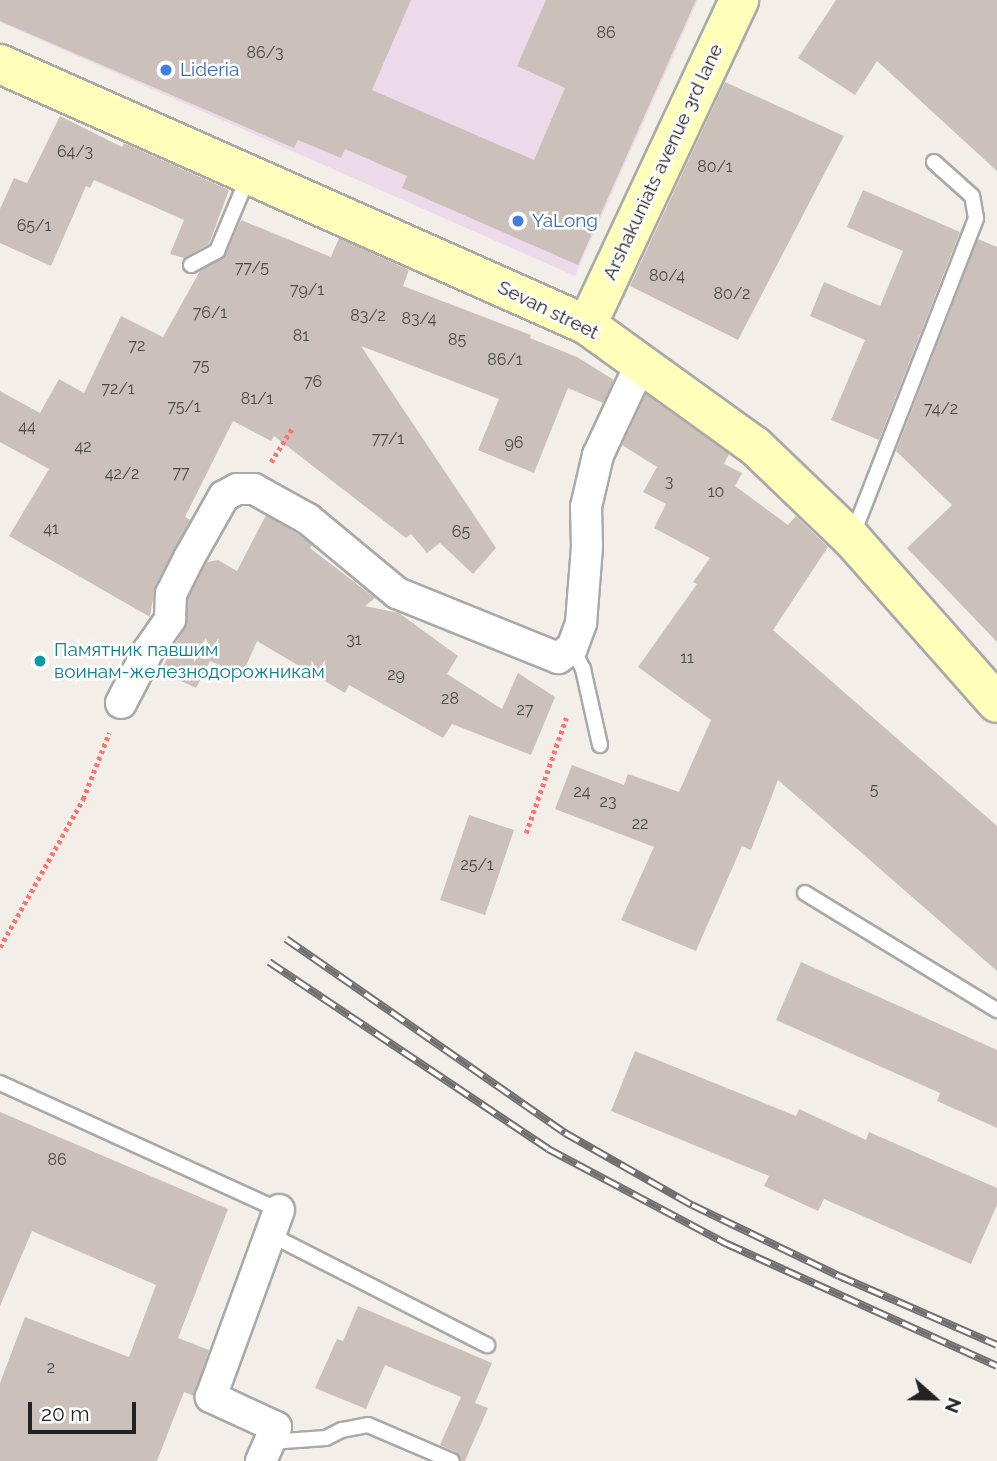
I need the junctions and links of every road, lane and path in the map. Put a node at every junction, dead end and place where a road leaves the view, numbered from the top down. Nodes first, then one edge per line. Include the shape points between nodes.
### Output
1 (739, 0) edge
2 (0, 64) edge
3 (934, 162) dead end
4 (250, 174) junction
5 (191, 265) dead end
6 (587, 325) junction
7 (641, 363) junction
8 (851, 538) junction
9 (572, 648) junction
10 (121, 703) joint
11 (997, 703) edge
12 (562, 729) dead end
13 (600, 745) dead end
14 (526, 833) dead end
15 (805, 893) dead end
16 (0, 947) edge
17 (997, 1010) edge
18 (0, 1083) edge
19 (274, 1222) junction
20 (487, 1345) dead end
21 (266, 1451) edge
22 (452, 1461) edge

1 - 6 street, Arshakuniats avenue 3rd lane
2 - 4 street, Sevan street
3 - 8 lane via 972,196 976,218
4 - 5 lane via 216,251
4 - 6 street, Sevan street
6 - 7 street, Sevan street
7 - 8 street, Sevan street via 755,446
7 - 9 street via 598,455 586,507 581,623
8 - 11 street, Sevan street
9 - 10 street via 558,658 397,593 307,519 254,489 237,489 224,496 190,558 171,594 170,619
9 - 13 lane via 583,669
10 - 16 path via 83,799
12 - 14 path
15 - 17 lane
18 - 19 lane
19 - 20 lane
19 - 21 street via 211,1397 276,1427
21 - 22 lane via 368,1425

